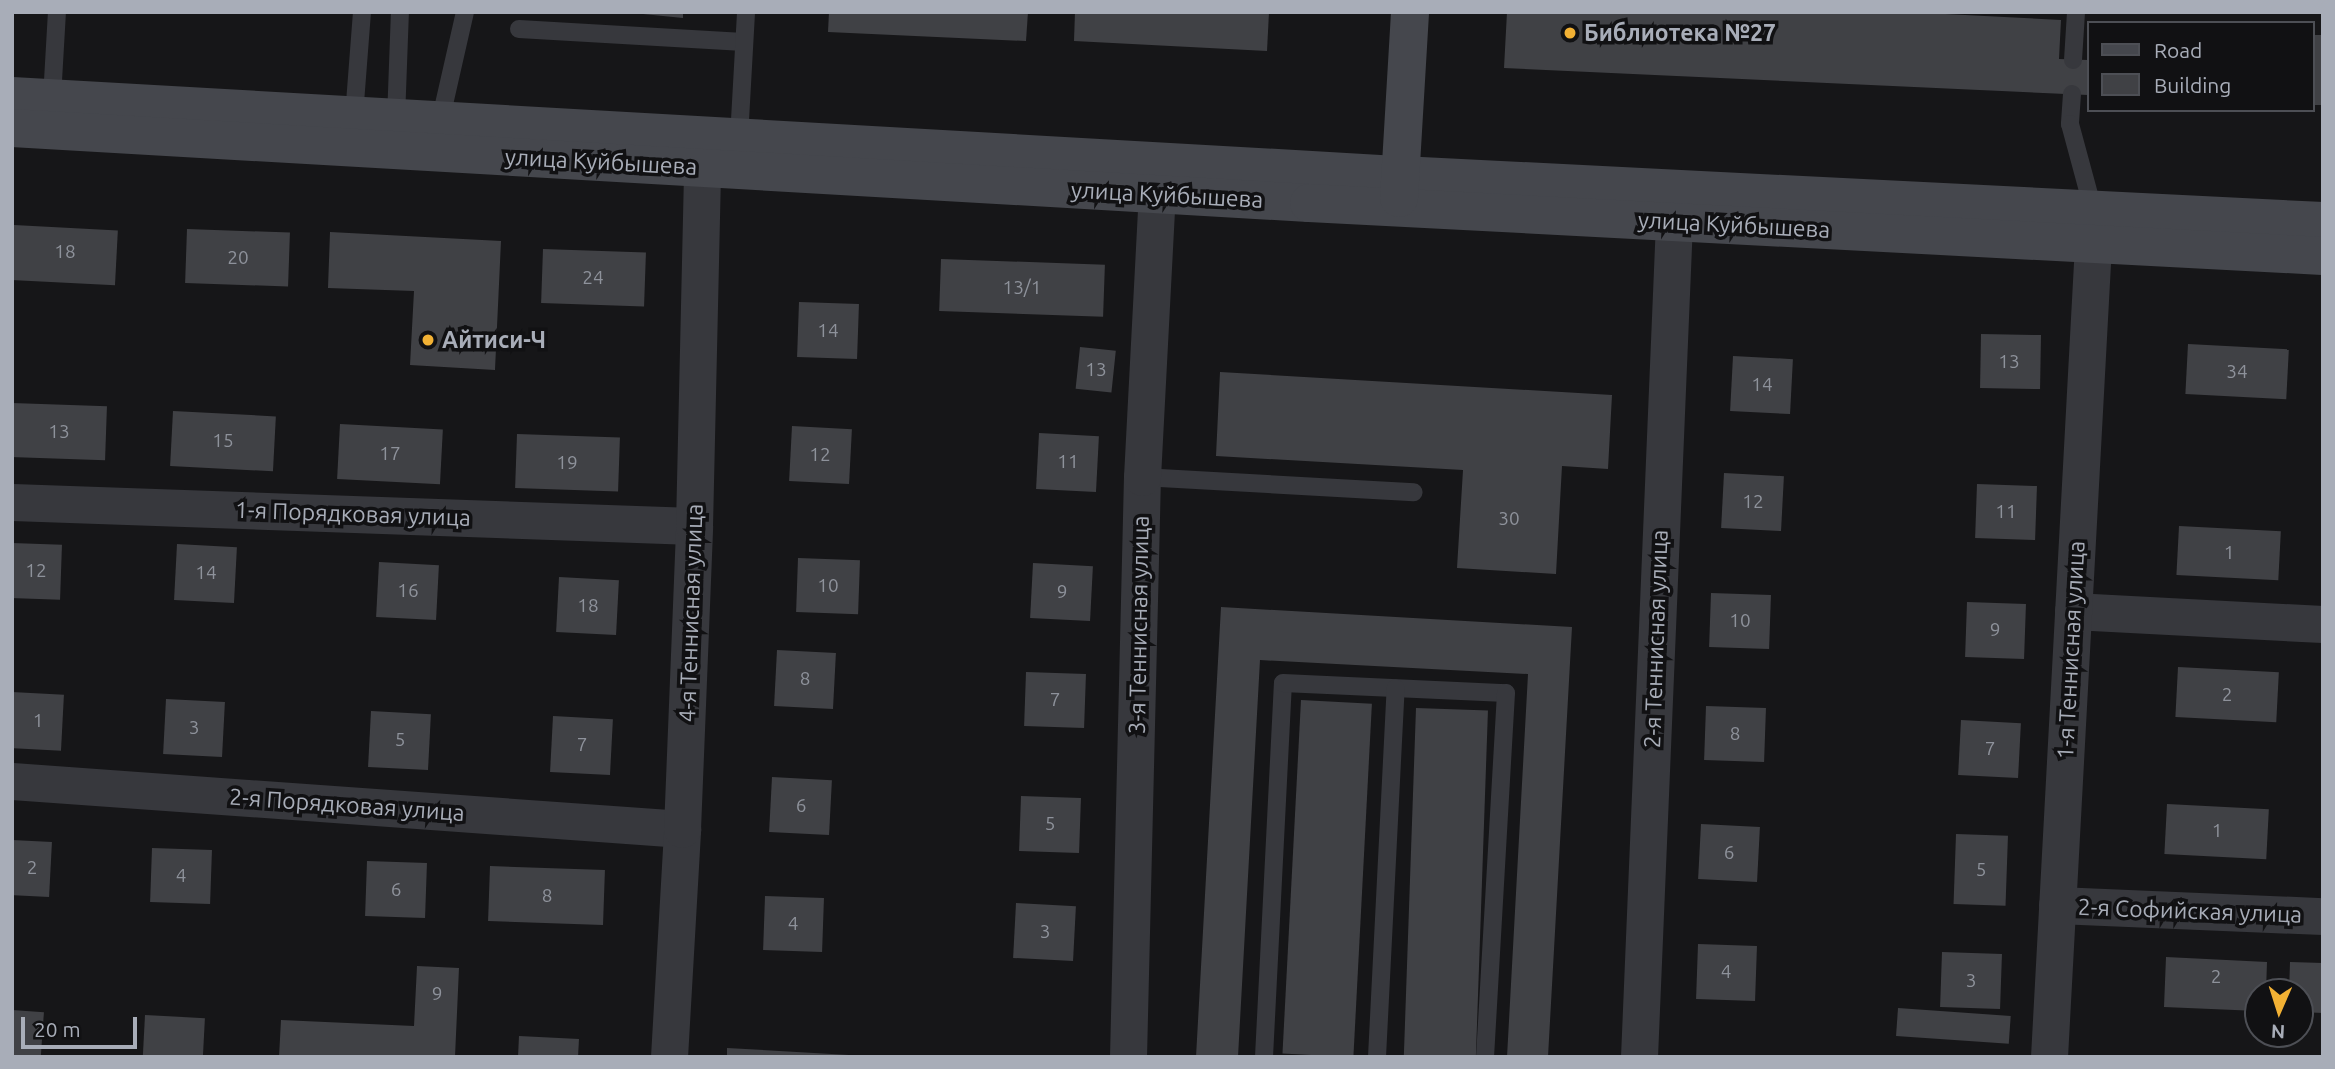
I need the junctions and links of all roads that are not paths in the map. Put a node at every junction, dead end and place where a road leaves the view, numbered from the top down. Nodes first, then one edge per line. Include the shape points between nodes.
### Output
1 (57, 12) edge
2 (362, 12) edge
3 (400, 12) edge
4 (465, 12) edge
5 (746, 12) edge
6 (1410, 12) edge
7 (2076, 12) edge
8 (519, 29) dead end
9 (744, 42) junction
10 (2073, 60) dead end
11 (2072, 94) dead end
12 (12, 96) edge
13 (52, 98) junction
14 (354, 116) junction
15 (396, 120) junction
16 (440, 122) junction
17 (12, 128) edge
18 (714, 148) junction
19 (1400, 191) junction
20 (1157, 194) junction
21 (2323, 221) edge
22 (1674, 222) junction
23 (2093, 226) junction
24 (2323, 256) edge
25 (1142, 477) junction
26 (1414, 492) dead end
27 (12, 502) edge
28 (694, 526) junction
29 (2073, 611) junction
30 (2323, 624) edge
31 (1396, 688) junction
32 (12, 781) edge
33 (682, 829) junction
34 (2057, 905) junction
35 (2323, 916) edge
36 (669, 1057) edge
37 (1128, 1057) edge
38 (1264, 1057) edge
39 (1377, 1057) edge
40 (1485, 1057) edge
41 (1639, 1057) edge
42 (2049, 1057) edge

1 - 13 lane
2 - 14 lane
3 - 15 lane
4 - 16 lane
5 - 9 lane
6 - 19 main road
7 - 10 lane
8 - 9 lane
9 - 18 lane
11 - 23 lane via 2070,124
12 - 13 main road, улица Куйбышева
13 - 14 main road, улица Куйбышева
14 - 15 main road, улица Куйбышева
15 - 16 main road, улица Куйбышева
16 - 18 main road, улица Куйбышева
17 - 18 main road, улица Куйбышева
18 - 19 main road, улица Куйбышева
18 - 20 main road, улица Куйбышева
18 - 28 street, 4-я Теннисная улица
19 - 20 main road, улица Куйбышева
19 - 22 main road, улица Куйбышева
19 - 23 main road, улица Куйбышева
20 - 25 street, 3-я Теннисная улица
21 - 23 main road, улица Куйбышева
22 - 23 main road, улица Куйбышева
22 - 41 street, 2-я Теннисная улица
23 - 24 main road, улица Куйбышева
23 - 29 street, 1-я Теннисная улица
25 - 26 lane
25 - 37 street, 3-я Теннисная улица
27 - 28 street, 1-я Порядковая улица
28 - 33 street, 4-я Теннисная улица
29 - 30 street
29 - 34 street, 1-я Теннисная улица
31 - 38 lane via 1283,683
31 - 39 lane
31 - 40 lane via 1506,693
32 - 33 street, 2-я Порядковая улица
33 - 36 street, 4-я Теннисная улица
34 - 35 street, 2-я Софийская улица
34 - 42 street, 1-я Теннисная улица

